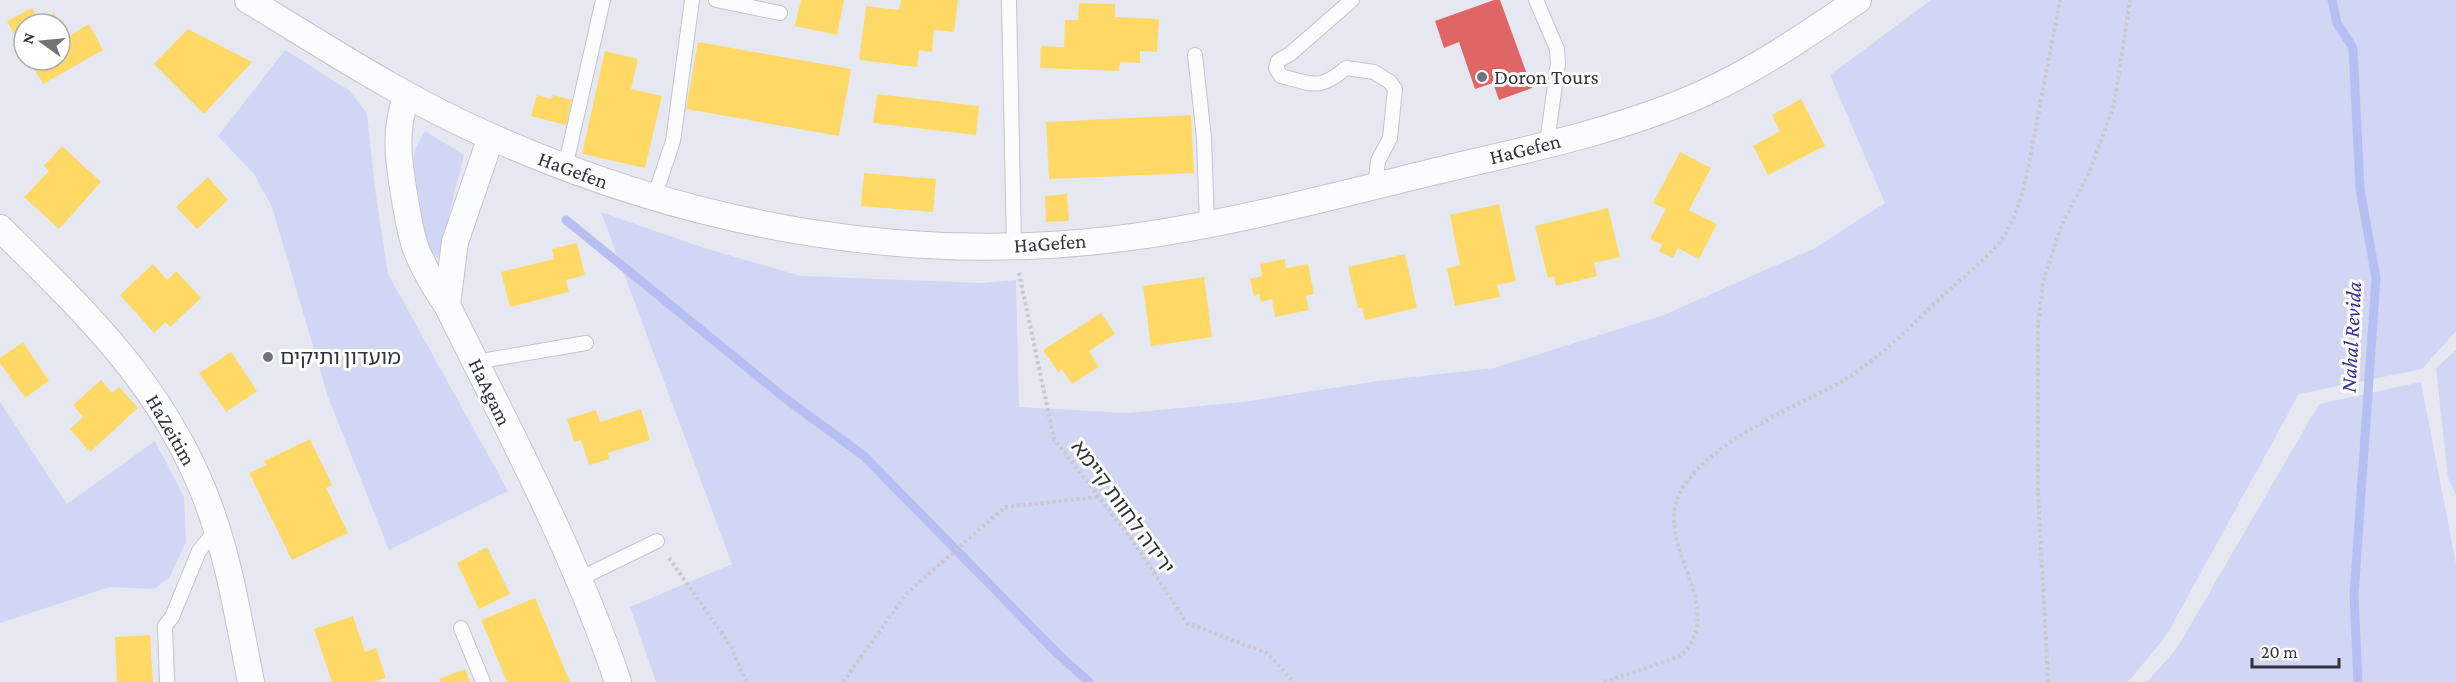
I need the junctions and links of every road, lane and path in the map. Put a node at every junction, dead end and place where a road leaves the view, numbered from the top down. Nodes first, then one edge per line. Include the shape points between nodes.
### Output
1 (248, 0) edge
2 (603, 0) edge
3 (692, 0) edge
4 (716, 0) edge
5 (1010, 0) edge
6 (1352, 0) edge
7 (1536, 0) edge
8 (2060, 0) edge
9 (2130, 0) edge
10 (1845, 3) edge
11 (780, 13) dead end
12 (1195, 55) dead end
13 (407, 96) junction
14 (491, 137) junction
15 (1547, 143) junction
16 (565, 168) junction
17 (1375, 186) junction
18 (654, 198) junction
19 (1207, 225) junction
20 (0, 228) edge
21 (1014, 246) junction
22 (447, 305) junction
23 (586, 343) dead end
24 (475, 362) junction
25 (1099, 497) junction
26 (217, 530) junction
27 (657, 541) joint
28 (579, 579) junction
29 (461, 628) dead end
30 (167, 682) edge
31 (251, 682) edge
32 (483, 682) edge
33 (618, 682) edge
34 (746, 682) edge
35 (843, 682) edge
36 (1294, 682) edge
37 (1604, 682) edge
38 (2048, 682) edge

1 - 13 street, HaGefen
2 - 16 lane
3 - 18 lane via 673,141
4 - 11 lane
5 - 21 lane
6 - 17 lane via 1278,61 1276,68 1281,76 1318,86 1346,68 1374,72 1390,82 1395,89 1393,116 1389,138 1378,161
7 - 15 lane via 1557,49
8 - 37 path via 2026,174 2011,225 1991,252 1882,352 1842,381 1744,432 1706,461 1681,489 1673,512 1676,543 1695,591 1697,631 1681,655
9 - 38 path via 2114,105 2089,173 2061,226 2043,282 2038,324 2038,492
10 - 15 street, HaGefen via 1786,49 1706,93 1627,124
12 - 19 lane via 1204,138
13 - 14 street, HaGefen
13 - 22 street, HaAgam via 398,140 410,226 423,265
14 - 16 street, HaGefen
14 - 22 street via 455,242
15 - 17 street, HaGefen
16 - 18 street, HaGefen
17 - 19 street, HaGefen
18 - 21 street, HaGefen via 762,225 851,240
19 - 21 street, HaGefen via 1123,238
20 - 26 street, HaZeitim via 93,320 148,388 191,463
21 - 25 path, ירידה לחוות קיימא via 1054,439
22 - 24 street, HaAgam
23 - 24 lane
24 - 28 street, HaAgam
25 - 35 path via 1005,507 907,594
25 - 36 path, ירידה לחוות קיימא via 1187,624 1267,653
26 - 30 lane via 200,551 165,626
26 - 31 street, HaZeitim
27 - 28 lane
27 - 34 path via 731,646
28 - 33 street, HaAgam
29 - 32 lane

